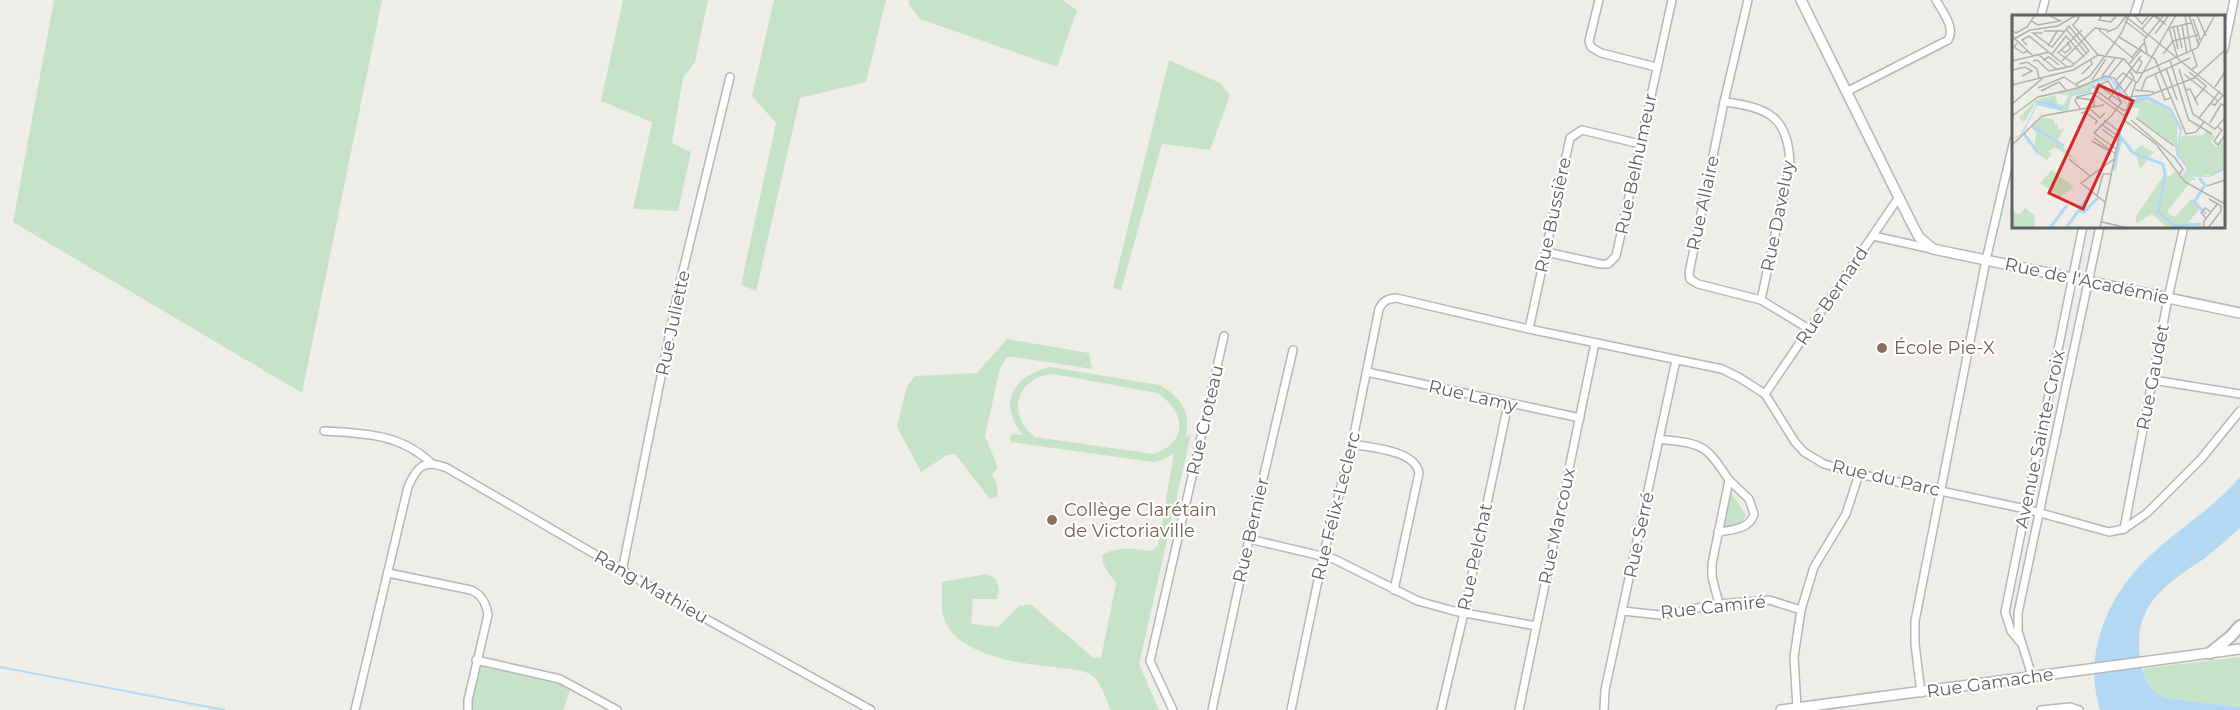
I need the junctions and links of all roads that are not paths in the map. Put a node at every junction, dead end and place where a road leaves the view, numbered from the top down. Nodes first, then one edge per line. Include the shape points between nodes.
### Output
1 (1599, 0) edge
2 (1671, 0) edge
3 (1748, 0) edge
4 (1801, 0) edge
5 (1936, 0) edge
6 (2045, 0) edge
7 (2139, 0) edge
8 (2234, 0) edge
9 (2041, 15) edge
10 (2134, 15) edge
11 (2225, 40) edge
12 (1656, 67) junction
13 (730, 77) dead end
14 (1846, 92) junction
15 (1724, 102) junction
16 (1640, 144) junction
17 (2012, 144) edge
18 (1899, 197) junction
19 (2083, 228) edge
20 (2100, 228) edge
21 (2184, 228) edge
22 (1872, 236) junction
23 (1934, 249) junction
24 (1546, 252) junction
25 (1986, 260) junction
26 (2073, 278) junction
27 (2088, 281) junction
28 (2168, 298) junction
29 (1761, 300) junction
30 (1382, 303) joint
31 (2240, 313) edge
32 (1809, 329) junction
33 (1529, 330) junction
34 (1224, 336) dead end
35 (1595, 343) junction
36 (1293, 350) dead end
37 (1676, 360) junction
38 (1367, 372) junction
39 (2153, 380) junction
40 (1765, 394) junction
41 (2240, 394) edge
42 (1508, 404) junction
43 (2240, 411) edge
44 (1580, 418) junction
45 (324, 431) dead end
46 (1659, 439) junction
47 (1352, 444) junction
48 (431, 463) junction
49 (1859, 474) junction
50 (1729, 480) junction
51 (1942, 490) junction
52 (2026, 509) junction
53 (2040, 513) junction
54 (2124, 529) junction
55 (1718, 532) junction
56 (1249, 539) junction
57 (1323, 556) junction
58 (622, 571) junction
59 (388, 573) junction
60 (1395, 590) junction
61 (1719, 604) junction
62 (1801, 610) junction
63 (1623, 611) junction
64 (1464, 613) junction
65 (1536, 626) junction
66 (2240, 626) edge
67 (2024, 647) junction
68 (2240, 650) edge
69 (2210, 653) junction
70 (476, 660) junction
71 (2032, 676) junction
72 (1920, 693) junction
73 (1843, 706) edge
74 (1797, 708) junction
75 (355, 710) edge
76 (468, 710) edge
77 (617, 710) edge
78 (871, 710) edge
79 (1173, 710) edge
80 (1212, 710) edge
81 (1291, 710) edge
82 (1441, 710) edge
83 (1519, 710) edge
84 (1604, 710) edge
85 (1781, 710) edge
86 (2041, 710) edge
87 (2079, 710) edge

1 - 12 street via 1591,47 1600,53
2 - 12 street, Rue Belhumeur
3 - 15 street, Rue Allaire
4 - 14 street
5 - 14 street via 1951,29 1948,40
6 - 9 street
7 - 10 street
8 - 11 street
12 - 16 street, Rue Belhumeur
13 - 58 street, Rue Juliette via 679,287
14 - 18 street
15 - 29 street, Rue Daveluy via 1768,112 1783,128 1790,150
15 - 29 street, Rue Allaire via 1690,279
16 - 24 street, Rue Belhumeur via 1617,256 1602,264
16 - 24 street, Rue Bussière via 1582,130 1570,138
17 - 25 street
18 - 22 street, Rue Bernard
18 - 23 street via 1919,237
19 - 26 street, Avenue Sainte-Croix
20 - 27 street, Avenue Sainte-Croix
21 - 28 street, Rue Gaudet
22 - 23 street, Rue de l'Académie
22 - 32 street, Rue Bernard
23 - 25 street, Rue de l'Académie
24 - 33 street, Rue Bussière
25 - 26 street, Rue de l'Académie
25 - 51 street
26 - 27 street, Rue de l'Académie
26 - 52 street, Avenue Sainte-Croix
27 - 28 street, Rue de l'Académie
27 - 53 street, Avenue Sainte-Croix
28 - 31 street, Rue de l'Académie
28 - 39 street, Rue Gaudet
29 - 32 street, Rue Allaire
30 - 33 street, Rue du Parc via 1396,298
30 - 38 street, Rue Félix-Leclerc
32 - 40 street, Rue Bernard
33 - 35 street, Rue du Parc
34 - 79 street, Rue Croteau via 1150,660
35 - 37 street, Rue du Parc
35 - 44 street, Rue Marcoux
36 - 56 street, Rue Bernier
37 - 40 street, Rue du Parc via 1731,373
37 - 46 street, Rue Serré
38 - 42 street, Rue Lamy
38 - 47 street, Rue Félix-Leclerc
39 - 41 street
39 - 54 street, Rue Gaudet
40 - 49 street, Rue du Parc via 1804,452 1824,464
42 - 44 street, Rue Lamy
42 - 64 street, Rue Pelchat
43 - 54 street via 2201,459 2147,513
44 - 65 street, Rue Marcoux
45 - 48 street, Rang Mathieu via 397,440
46 - 50 street via 1703,447
46 - 63 street, Rue Serré
47 - 57 street, Rue Félix-Leclerc
47 - 60 street via 1407,456 1418,466
48 - 58 street, Rang Mathieu via 447,468
48 - 59 street via 416,472 408,488
49 - 51 street, Rue du Parc
49 - 62 street via 1846,514 1814,567
50 - 55 street
50 - 55 street via 1749,499 1754,518 1745,525
51 - 52 street, Rue du Parc
51 - 72 street via 1914,631
52 - 53 street, Rue du Parc
52 - 67 street, Avenue Sainte-Croix via 2005,612 2011,631
53 - 54 street, Rue du Parc via 2109,532
53 - 67 street, Avenue Sainte-Croix via 2018,613
55 - 61 street via 1712,577
56 - 57 street
56 - 80 street, Rue Bernier
57 - 60 street
57 - 81 street, Rue Félix-Leclerc
58 - 78 street, Rang Mathieu
59 - 70 street via 477,593 488,615
59 - 75 street
60 - 64 street via 1418,601
61 - 62 street, Rue Camiré via 1769,600
61 - 63 street, Rue Camiré via 1660,615
62 - 74 street via 1794,657
63 - 84 street, Rue Serré
64 - 65 street
64 - 82 street, Rue Pelchat
65 - 83 street, Rue Marcoux
66 - 69 main road
67 - 71 street, Avenue Sainte-Croix
68 - 69 street
69 - 71 street, Rue Gamache
70 - 76 street
70 - 77 street via 560,679
71 - 72 street, Rue Gamache
72 - 73 street, Rue Gamache
73 - 74 street, Rue Gamache
74 - 85 street, Rue Gamache
86 - 87 street via 2070,706

